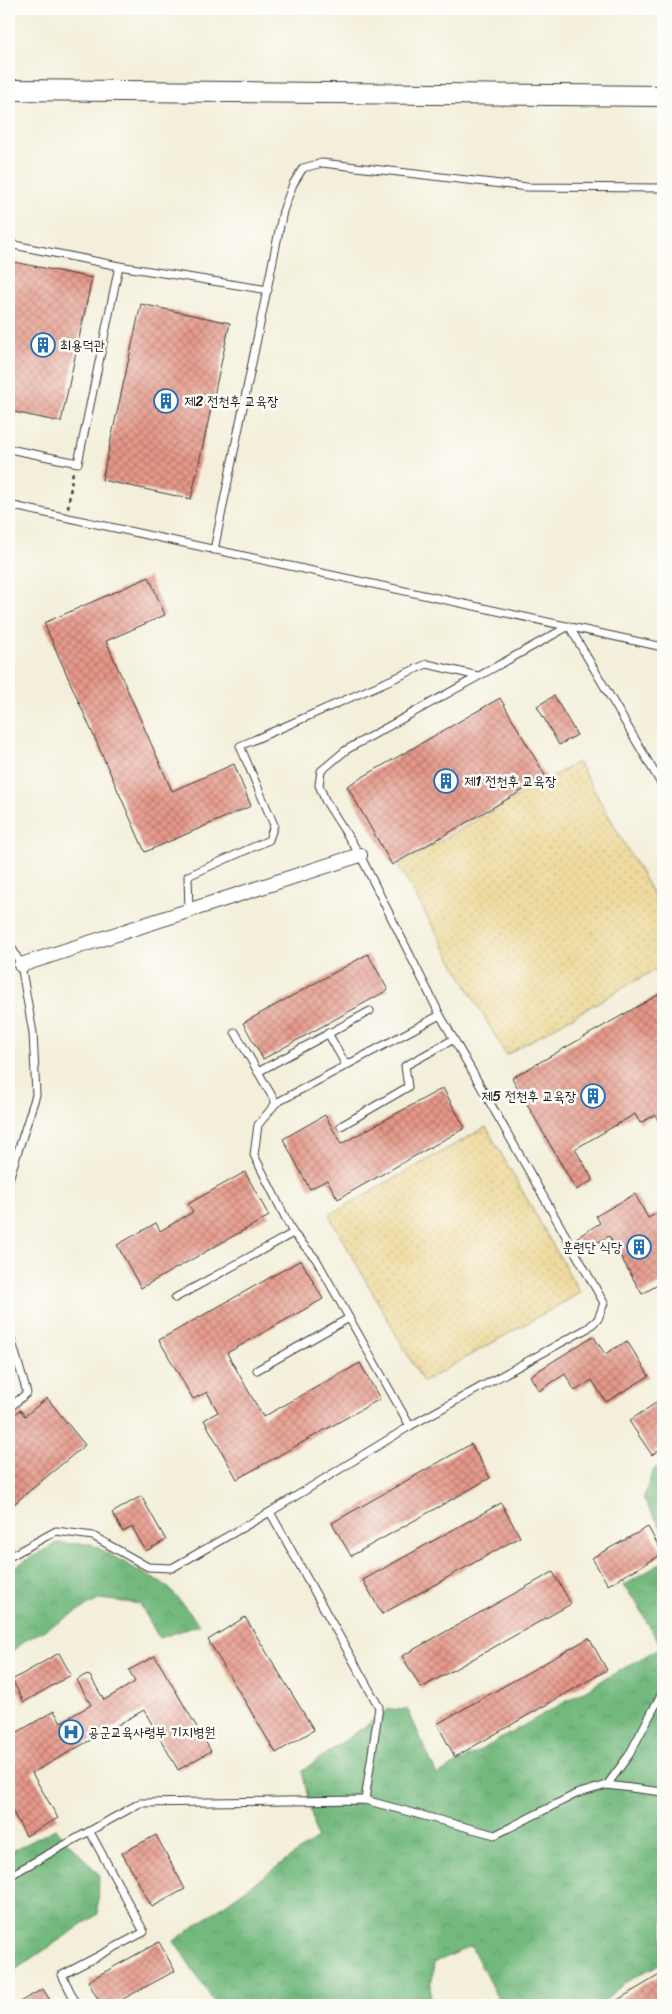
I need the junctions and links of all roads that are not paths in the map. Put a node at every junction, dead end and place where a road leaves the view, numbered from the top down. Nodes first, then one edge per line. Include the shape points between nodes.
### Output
1 (9, 90) edge
2 (663, 96) edge
3 (663, 188) edge
4 (9, 244) edge
5 (119, 266) junction
6 (268, 290) junction
7 (9, 449) edge
8 (9, 505) edge
9 (214, 550) junction
10 (569, 626) junction
11 (663, 647) edge
12 (478, 676) junction
13 (663, 788) edge
14 (360, 854) junction
15 (189, 910) junction
16 (9, 942) edge
17 (21, 965) junction
18 (370, 1011) dead end
19 (440, 1015) junction
20 (235, 1032) dead end
21 (328, 1033) junction
22 (454, 1039) junction
23 (346, 1065) junction
24 (258, 1072) junction
25 (276, 1103) junction
26 (341, 1126) dead end
27 (9, 1178) edge
28 (292, 1233) junction
29 (175, 1298) dead end
30 (349, 1318) junction
31 (9, 1332) edge
32 (257, 1370) dead end
33 (9, 1408) edge
34 (410, 1426) junction
35 (270, 1512) junction
36 (9, 1557) edge
37 (663, 1691) edge
38 (607, 1785) junction
39 (663, 1792) edge
40 (365, 1800) junction
41 (90, 1832) junction
42 (9, 1876) edge
43 (77, 2005) edge

1 - 2 main road
3 - 6 lane via 527,187 322,163 303,168 293,184 283,211
4 - 5 lane
5 - 6 lane
5 - 7 lane via 78,463
6 - 9 lane
8 - 9 lane
9 - 10 lane
10 - 11 lane
10 - 12 lane
10 - 13 lane
12 - 14 lane via 346,750 320,771 319,784 325,800
12 - 15 lane via 427,664 240,746 274,825 269,840 188,876
14 - 15 street
14 - 19 lane
15 - 17 street
16 - 17 lane
17 - 27 lane via 33,1033 36,1096
18 - 21 lane
19 - 22 lane
19 - 23 lane
20 - 24 lane
21 - 23 lane
21 - 24 lane
22 - 26 lane via 406,1066 408,1087
22 - 34 lane via 604,1303 598,1319 588,1328
23 - 25 lane
24 - 25 lane
25 - 28 lane via 258,1125 254,1155
28 - 29 lane
28 - 30 lane via 316,1259
30 - 32 lane
30 - 34 lane
31 - 33 lane via 27,1393
34 - 35 lane
35 - 36 lane via 172,1568 148,1567 93,1536 56,1531
35 - 40 lane via 379,1707
37 - 38 lane via 629,1754
38 - 39 lane
38 - 40 lane via 576,1794 495,1835
40 - 41 lane via 140,1804
41 - 42 lane
41 - 43 lane via 144,1932 62,1975

